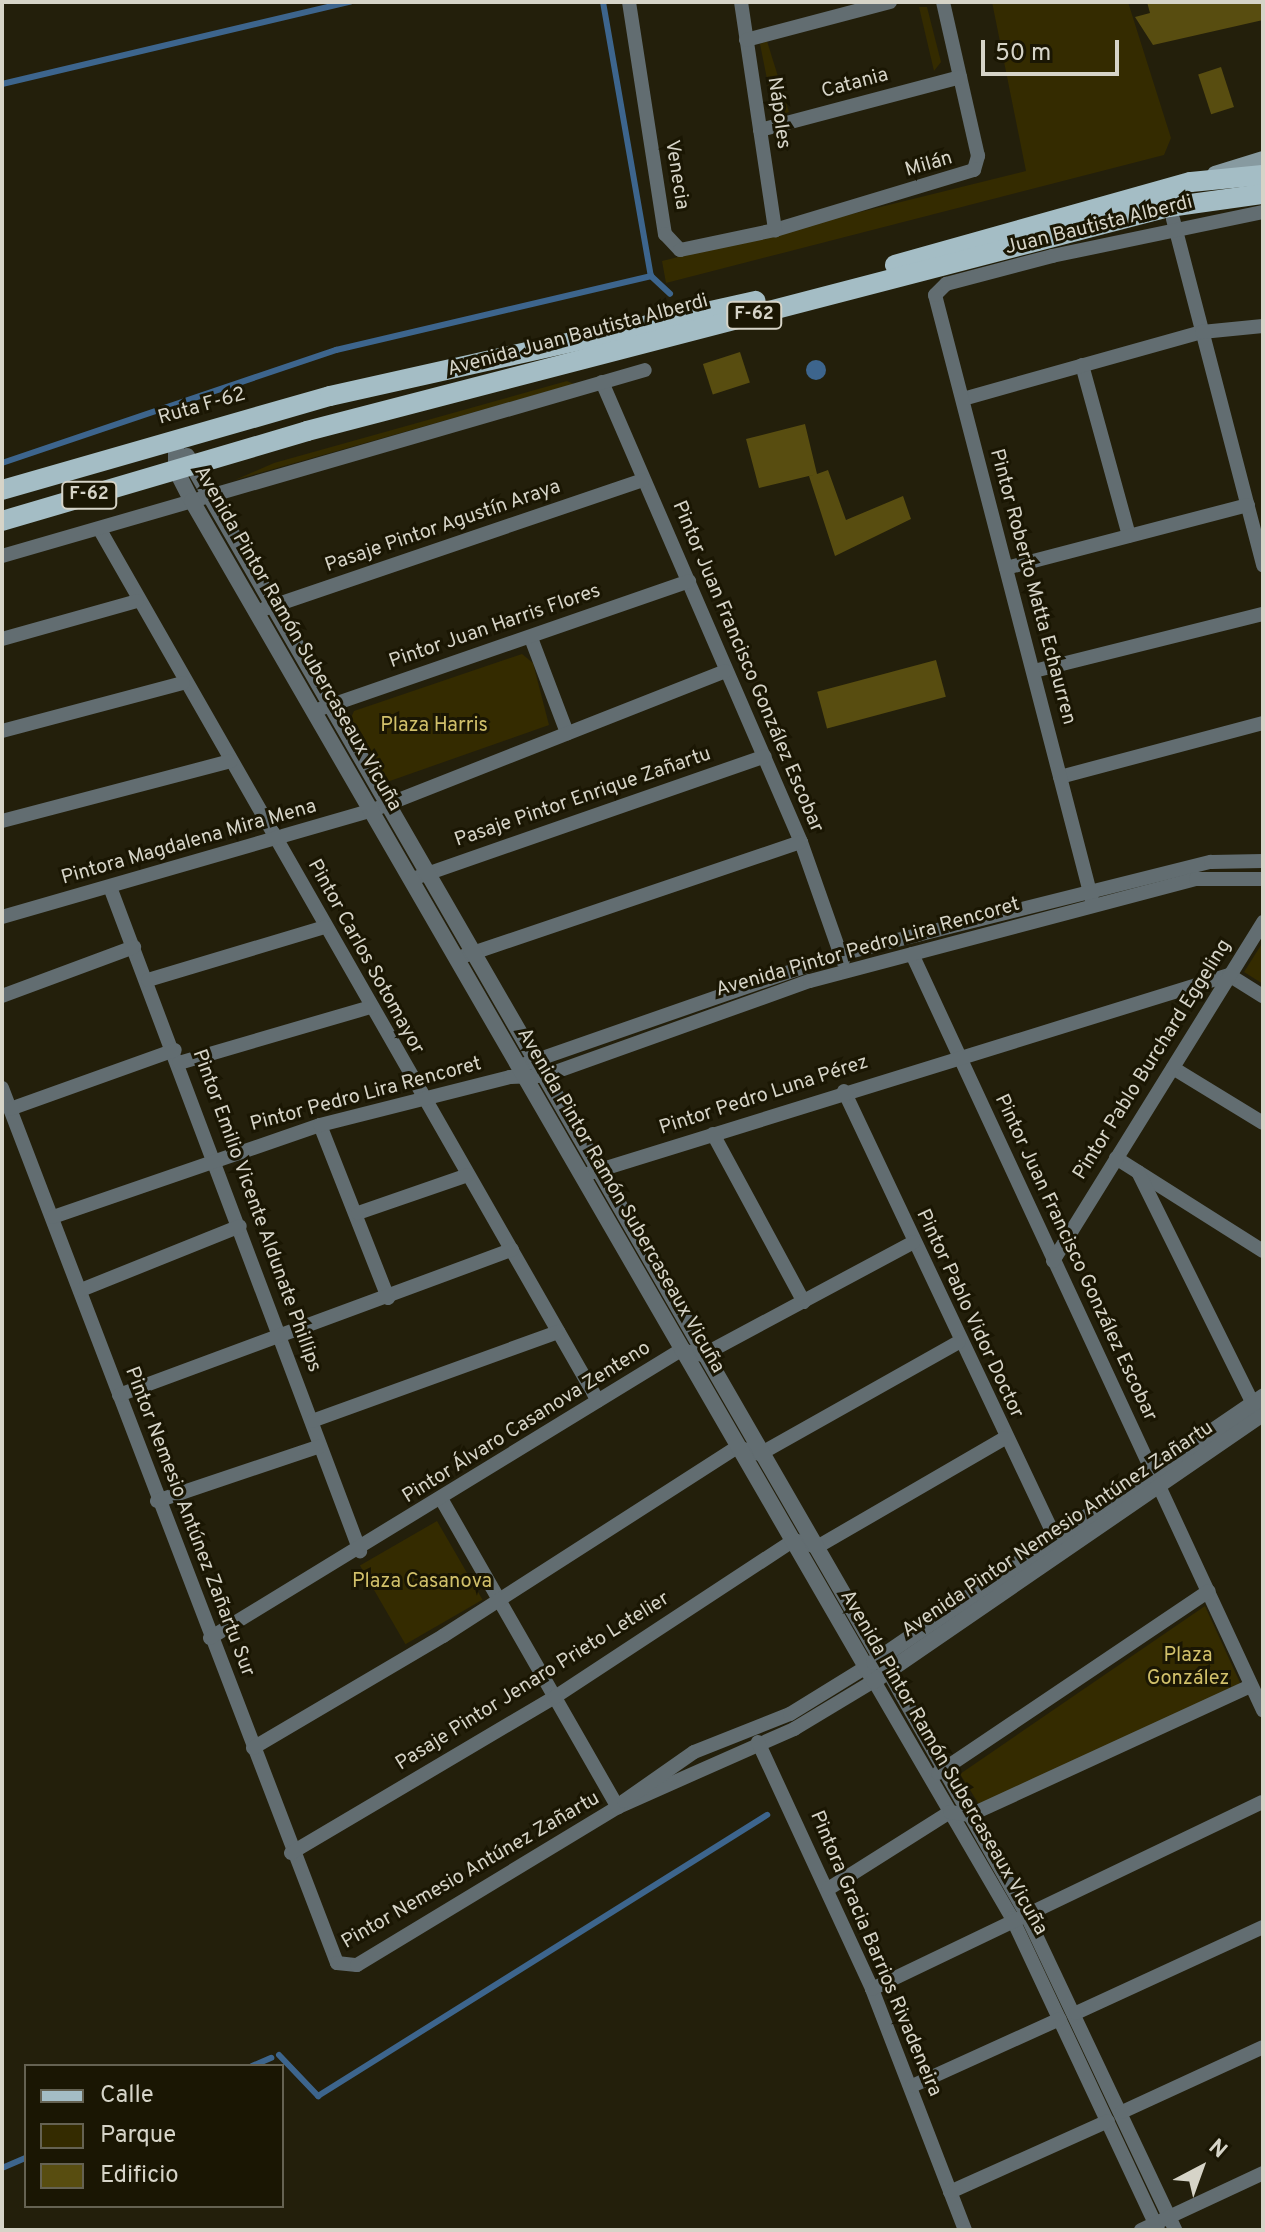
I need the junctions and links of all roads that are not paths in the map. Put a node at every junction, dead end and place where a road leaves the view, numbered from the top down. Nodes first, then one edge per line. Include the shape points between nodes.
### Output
1 (629, 2) edge
2 (741, 2) edge
3 (890, 2) edge
4 (943, 2) edge
5 (746, 40) junction
6 (960, 77) junction
7 (760, 130) junction
8 (1263, 159) edge
9 (1263, 175) edge
10 (1196, 190) junction
11 (1263, 192) edge
12 (1263, 212) edge
13 (1172, 217) junction
14 (775, 230) junction
15 (946, 284) joint
16 (1263, 326) edge
17 (1202, 332) junction
18 (1082, 365) junction
19 (645, 370) dead end
20 (415, 375) joint
21 (602, 382) junction
22 (963, 399) junction
23 (176, 440) junction
24 (185, 468) junction
25 (643, 480) junction
26 (2, 490) edge
27 (209, 495) junction
28 (192, 501) junction
29 (1248, 505) junction
30 (2, 521) edge
31 (100, 530) junction
32 (1129, 536) junction
33 (2, 556) edge
34 (1263, 565) edge
35 (1006, 568) junction
36 (689, 581) junction
37 (137, 601) junction
38 (273, 606) junction
39 (256, 611) junction
40 (1263, 614) edge
41 (531, 638) junction
42 (2, 639) edge
43 (726, 671) junction
44 (1034, 671) junction
45 (183, 683) junction
46 (322, 707) junction
47 (1263, 723) edge
48 (2, 731) edge
49 (567, 733) junction
50 (765, 756) junction
51 (230, 761) junction
52 (1060, 777) junction
53 (379, 806) junction
54 (2, 821) edge
55 (275, 839) junction
56 (801, 842) junction
57 (1263, 861) edge
58 (420, 876) junction
59 (1263, 879) edge
60 (110, 887) junction
61 (1092, 898) junction
62 (2, 917) edge
63 (1263, 922) edge
64 (325, 927) junction
65 (134, 947) junction
66 (841, 954) junction
67 (912, 954) junction
68 (465, 955) junction
69 (847, 971) junction
70 (1229, 975) junction
71 (148, 980) junction
72 (2, 996) edge
73 (1263, 996) edge
74 (371, 1007) junction
75 (177, 1057) junction
76 (959, 1058) junction
77 (1173, 1068) junction
78 (527, 1072) junction
79 (2, 1088) edge
80 (844, 1091) junction
81 (423, 1102) junction
82 (10, 1109) junction
83 (1263, 1123) edge
84 (320, 1125) junction
85 (713, 1134) junction
86 (213, 1158) junction
87 (1116, 1158) junction
88 (599, 1170) junction
89 (1138, 1172) junction
90 (468, 1175) junction
91 (582, 1176) junction
92 (358, 1213) junction
93 (53, 1217) junction
94 (240, 1226) junction
95 (914, 1242) junction
96 (512, 1250) junction
97 (1263, 1251) edge
98 (1053, 1261) junction
99 (81, 1290) junction
100 (388, 1298) junction
101 (804, 1302) junction
102 (558, 1332) junction
103 (283, 1340) junction
104 (959, 1342) junction
105 (681, 1350) junction
106 (703, 1355) junction
107 (119, 1395) junction
108 (598, 1401) junction
109 (1260, 1411) edge
110 (312, 1421) junction
111 (1005, 1438) junction
112 (320, 1446) junction
113 (737, 1447) junction
114 (760, 1454) junction
115 (1158, 1479) junction
116 (157, 1501) junction
117 (443, 1502) junction
118 (794, 1540) junction
119 (1059, 1545) junction
120 (817, 1547) junction
121 (360, 1551) junction
122 (1209, 1591) junction
123 (499, 1601) junction
124 (210, 1638) junction
125 (877, 1669) junction
126 (1251, 1686) junction
127 (555, 1697) junction
128 (1263, 1710) edge
129 (758, 1742) junction
130 (253, 1748) junction
131 (937, 1773) junction
132 (1263, 1802) edge
133 (618, 1807) junction
134 (950, 1812) junction
135 (970, 1815) junction
136 (291, 1853) junction
137 (828, 1889) junction
138 (1019, 1915) junction
139 (1263, 1927) edge
140 (343, 1967) joint
141 (872, 1989) junction
142 (1076, 2013) junction
143 (1060, 2019) junction
144 (1263, 2047) edge
145 (912, 2086) junction
146 (1122, 2112) junction
147 (1108, 2121) junction
148 (1263, 2173) edge
149 (950, 2192) junction
150 (1172, 2223) edge
151 (1151, 2228) edge
152 (965, 2230) edge

1 - 14 street, Venecia via 669,243 686,250
2 - 5 street, Nápoles
3 - 5 street
4 - 6 street, Milán
5 - 7 street, Nápoles
6 - 7 street, Catania
6 - 14 street, Milán via 978,156 969,174
7 - 14 street, Nápoles
8 - 10 main road
9 - 10 main road, Avenida Juan Bautista Alberdi / F-62
10 - 11 main road, Avenida Juan Bautista Alberdi / F-62
10 - 13 main road, Avenida Juan Bautista Alberdi / F-62
10 - 20 main road, Avenida Juan Bautista Alberdi / F-62 via 765,299
12 - 13 street, Juan Bautista Alberdi
13 - 15 street, Juan Bautista Alberdi
13 - 17 street
13 - 24 main road, Avenida Juan Bautista Alberdi / F-62
15 - 22 street, Pintor Roberto Matta Echaurren via 935,295
16 - 17 street
17 - 18 street
17 - 29 street
18 - 22 street
18 - 32 street
19 - 21 street
20 - 23 main road, Ruta F-62 / F-62
21 - 25 street, Pintor Juan Francisco González Escobar
21 - 27 street
22 - 35 street, Pintor Roberto Matta Echaurren
23 - 24 street, Avenida Pintor Ramón Subercaseaux Vicuña
23 - 26 main road, Ruta F-62 / F-62
24 - 27 street, Avenida Pintor Ramón Subercaseaux Vicuña
24 - 28 street, Avenida Pintor Ramón Subercaseaux Vicuña
24 - 30 main road, Avenida Juan Bautista Alberdi / F-62
25 - 36 street, Pintor Juan Francisco González Escobar
25 - 38 street, Pasaje Pintor Agustín Araya
27 - 28 street
27 - 38 street, Avenida Pintor Ramón Subercaseaux Vicuña
28 - 31 street
28 - 39 street, Avenida Pintor Ramón Subercaseaux Vicuña
29 - 32 street
29 - 34 street
31 - 33 street
31 - 37 street, Pintor Carlos Sotomayor
32 - 35 street
35 - 44 street, Pintor Roberto Matta Echaurren
36 - 41 street, Pintor Juan Harris Flores
36 - 43 street, Pintor Juan Francisco González Escobar
37 - 42 street
37 - 45 street, Pintor Carlos Sotomayor
38 - 39 street, Pasaje Pintor Agustín Araya
38 - 46 street, Avenida Pintor Ramón Subercaseaux Vicuña
39 - 46 street, Avenida Pintor Ramón Subercaseaux Vicuña
40 - 44 street
41 - 46 street, Pintor Juan Harris Flores
41 - 49 street
43 - 49 street, Pintora Magdalena Mira Mena
43 - 50 street, Pintor Juan Francisco González Escobar
44 - 52 street, Pintor Roberto Matta Echaurren
45 - 48 street
45 - 51 street, Pintor Carlos Sotomayor
46 - 53 street, Avenida Pintor Ramón Subercaseaux Vicuña
47 - 52 street
49 - 53 street, Pintora Magdalena Mira Mena
50 - 56 street, Pintor Juan Francisco González Escobar
50 - 58 street, Pasaje Pintor Enrique Zañartu
51 - 54 street
51 - 55 street, Pintor Carlos Sotomayor
52 - 61 street, Pintor Roberto Matta Echaurren
53 - 55 street, Pintora Magdalena Mira Mena
53 - 58 street, Avenida Pintor Ramón Subercaseaux Vicuña
55 - 60 street, Pintora Magdalena Mira Mena
55 - 64 street, Pintor Carlos Sotomayor
56 - 66 street, Pintor Juan Francisco González Escobar
56 - 68 street
57 - 61 street, Avenida Pintor Pedro Lira Rencoret via 1211,862
58 - 68 street, Avenida Pintor Ramón Subercaseaux Vicuña
59 - 61 street, Avenida Pintor Pedro Lira Rencoret via 1217,876
60 - 62 street, Pintora Magdalena Mira Mena
60 - 65 street, Pintor Emilio Vicente Aldunate Phillips
61 - 66 street, Avenida Pintor Pedro Lira Rencoret
61 - 67 street, Avenida Pintor Pedro Lira Rencoret
63 - 70 street, Pintor Pablo Burchard Eggeling
64 - 71 street
64 - 74 street, Pintor Carlos Sotomayor
65 - 71 street, Pintor Emilio Vicente Aldunate Phillips
65 - 72 street
66 - 69 street, Pintor Juan Francisco González Escobar
66 - 78 street, Avenida Pintor Pedro Lira Rencoret
67 - 69 street, Avenida Pintor Pedro Lira Rencoret
67 - 76 street, Pintor Juan Francisco González Escobar
68 - 78 street, Avenida Pintor Ramón Subercaseaux Vicuña
69 - 78 street, Avenida Pintor Pedro Lira Rencoret
70 - 73 street
70 - 76 street, Pintor Pedro Luna Pérez
70 - 77 street, Pintor Pablo Burchard Eggeling
71 - 75 street, Pintor Emilio Vicente Aldunate Phillips
74 - 75 street
74 - 81 street, Pintor Carlos Sotomayor
75 - 82 street
75 - 86 street, Pintor Emilio Vicente Aldunate Phillips
76 - 80 street, Pintor Pedro Luna Pérez
76 - 98 street, Pintor Juan Francisco González Escobar
77 - 83 street
77 - 87 street, Pintor Pablo Burchard Eggeling
78 - 81 street, Pintor Pedro Lira Rencoret
78 - 88 street, Avenida Pintor Ramón Subercaseaux Vicuña
78 - 91 street, Avenida Pintor Ramón Subercaseaux Vicuña
79 - 82 street, Pintor Nemesio Antúnez Zañartu Sur
80 - 85 street, Pintor Pedro Luna Pérez
80 - 95 street, Pintor Pablo Vidor Doctor
81 - 84 street, Pintor Pedro Lira Rencoret
81 - 90 street, Pintor Carlos Sotomayor
82 - 93 street, Pintor Nemesio Antúnez Zañartu Sur
84 - 86 street, Pintor Pedro Lira Rencoret
84 - 92 street
85 - 88 street, Pintor Pedro Luna Pérez
85 - 101 street
86 - 93 street, Pintor Pedro Lira Rencoret
86 - 94 street, Pintor Emilio Vicente Aldunate Phillips
87 - 89 street
87 - 98 street, Pintor Pablo Burchard Eggeling
88 - 91 street, Pintor Pedro Luna Pérez
88 - 106 street, Avenida Pintor Ramón Subercaseaux Vicuña
89 - 97 street
89 - 109 street
90 - 92 street
90 - 96 street, Pintor Carlos Sotomayor
91 - 105 street, Avenida Pintor Ramón Subercaseaux Vicuña
92 - 100 street
93 - 99 street, Pintor Nemesio Antúnez Zañartu Sur
94 - 99 street
94 - 103 street, Pintor Emilio Vicente Aldunate Phillips
95 - 101 street
95 - 104 street, Pintor Pablo Vidor Doctor
96 - 100 street
96 - 102 street, Pintor Carlos Sotomayor
98 - 115 street, Pintor Juan Francisco González Escobar
99 - 107 street, Pintor Nemesio Antúnez Zañartu Sur
100 - 103 street
101 - 106 street
102 - 108 street, Pintor Carlos Sotomayor
102 - 110 street
103 - 107 street
103 - 110 street, Pintor Emilio Vicente Aldunate Phillips
104 - 111 street, Pintor Pablo Vidor Doctor
104 - 114 street
105 - 106 street, Pintor Álvaro Casanova Zenteno
105 - 108 street, Pintor Álvaro Casanova Zenteno
105 - 113 street, Avenida Pintor Ramón Subercaseaux Vicuña
106 - 114 street, Avenida Pintor Ramón Subercaseaux Vicuña
107 - 116 street, Pintor Nemesio Antúnez Zañartu Sur
108 - 117 street, Pintor Álvaro Casanova Zenteno
109 - 115 street, Avenida Pintor Nemesio Antúnez Zañartu
110 - 112 street, Pintor Emilio Vicente Aldunate Phillips
111 - 119 street, Pintor Pablo Vidor Doctor
111 - 120 street
112 - 116 street
112 - 121 street, Pintor Emilio Vicente Aldunate Phillips
113 - 114 street
113 - 118 street, Avenida Pintor Ramón Subercaseaux Vicuña
113 - 123 street
114 - 120 street, Avenida Pintor Ramón Subercaseaux Vicuña
115 - 119 street, Avenida Pintor Nemesio Antúnez Zañartu
115 - 122 street, Pintor Juan Francisco González Escobar
116 - 124 street, Pintor Nemesio Antúnez Zañartu Sur
117 - 121 street, Pintor Álvaro Casanova Zenteno
117 - 123 street
118 - 120 street
118 - 125 street, Avenida Pintor Ramón Subercaseaux Vicuña
118 - 127 street, Pasaje Pintor Jenaro Prieto Letelier
119 - 125 street, Avenida Pintor Nemesio Antúnez Zañartu
120 - 125 street, Avenida Pintor Ramón Subercaseaux Vicuña
121 - 124 street, Pintor Álvaro Casanova Zenteno
122 - 126 street, Pintor Juan Francisco González Escobar
122 - 131 street
123 - 127 street
123 - 130 street
124 - 130 street, Pintor Nemesio Antúnez Zañartu Sur
125 - 129 street, Avenida Pintor Nemesio Antúnez Zañartu
125 - 131 street, Avenida Pintor Ramón Subercaseaux Vicuña
125 - 133 street, Avenida Pintor Nemesio Antúnez Zañartu via 790,1714 694,1752 644,1781
126 - 128 street, Pintor Juan Francisco González Escobar
126 - 135 street
127 - 133 street
127 - 136 street, Pasaje Pintor Jenaro Prieto Letelier
129 - 133 street, Avenida Pintor Nemesio Antúnez Zañartu
129 - 137 street, Pintora Gracia Barrios Rivadeneira
130 - 136 street, Pintor Nemesio Antúnez Zañartu Sur
131 - 134 street, Avenida Pintor Ramón Subercaseaux Vicuña
131 - 135 street, Avenida Pintor Ramón Subercaseaux Vicuña
132 - 138 street
133 - 140 street, Pintor Nemesio Antúnez Zañartu
134 - 135 street
134 - 137 street
134 - 138 street, Avenida Pintor Ramón Subercaseaux Vicuña
135 - 138 street, Avenida Pintor Ramón Subercaseaux Vicuña
136 - 140 street, Pintor Nemesio Antúnez Zañartu Sur
137 - 141 street, Pintora Gracia Barrios Rivadeneira
138 - 141 street
138 - 142 street, Avenida Pintor Ramón Subercaseaux Vicuña
138 - 143 street, Avenida Pintor Ramón Subercaseaux Vicuña
139 - 142 street
141 - 145 street, Pintora Gracia Barrios Rivadeneira
142 - 146 street, Avenida Pintor Ramón Subercaseaux Vicuña
143 - 145 street
143 - 147 street, Avenida Pintor Ramón Subercaseaux Vicuña
144 - 146 street
145 - 149 street, Pintora Gracia Barrios Rivadeneira
146 - 150 street, Avenida Pintor Ramón Subercaseaux Vicuña
147 - 149 street
147 - 151 street, Avenida Pintor Ramón Subercaseaux Vicuña
148 - 150 street
149 - 152 street, Pintora Gracia Barrios Rivadeneira
150 - 151 street

